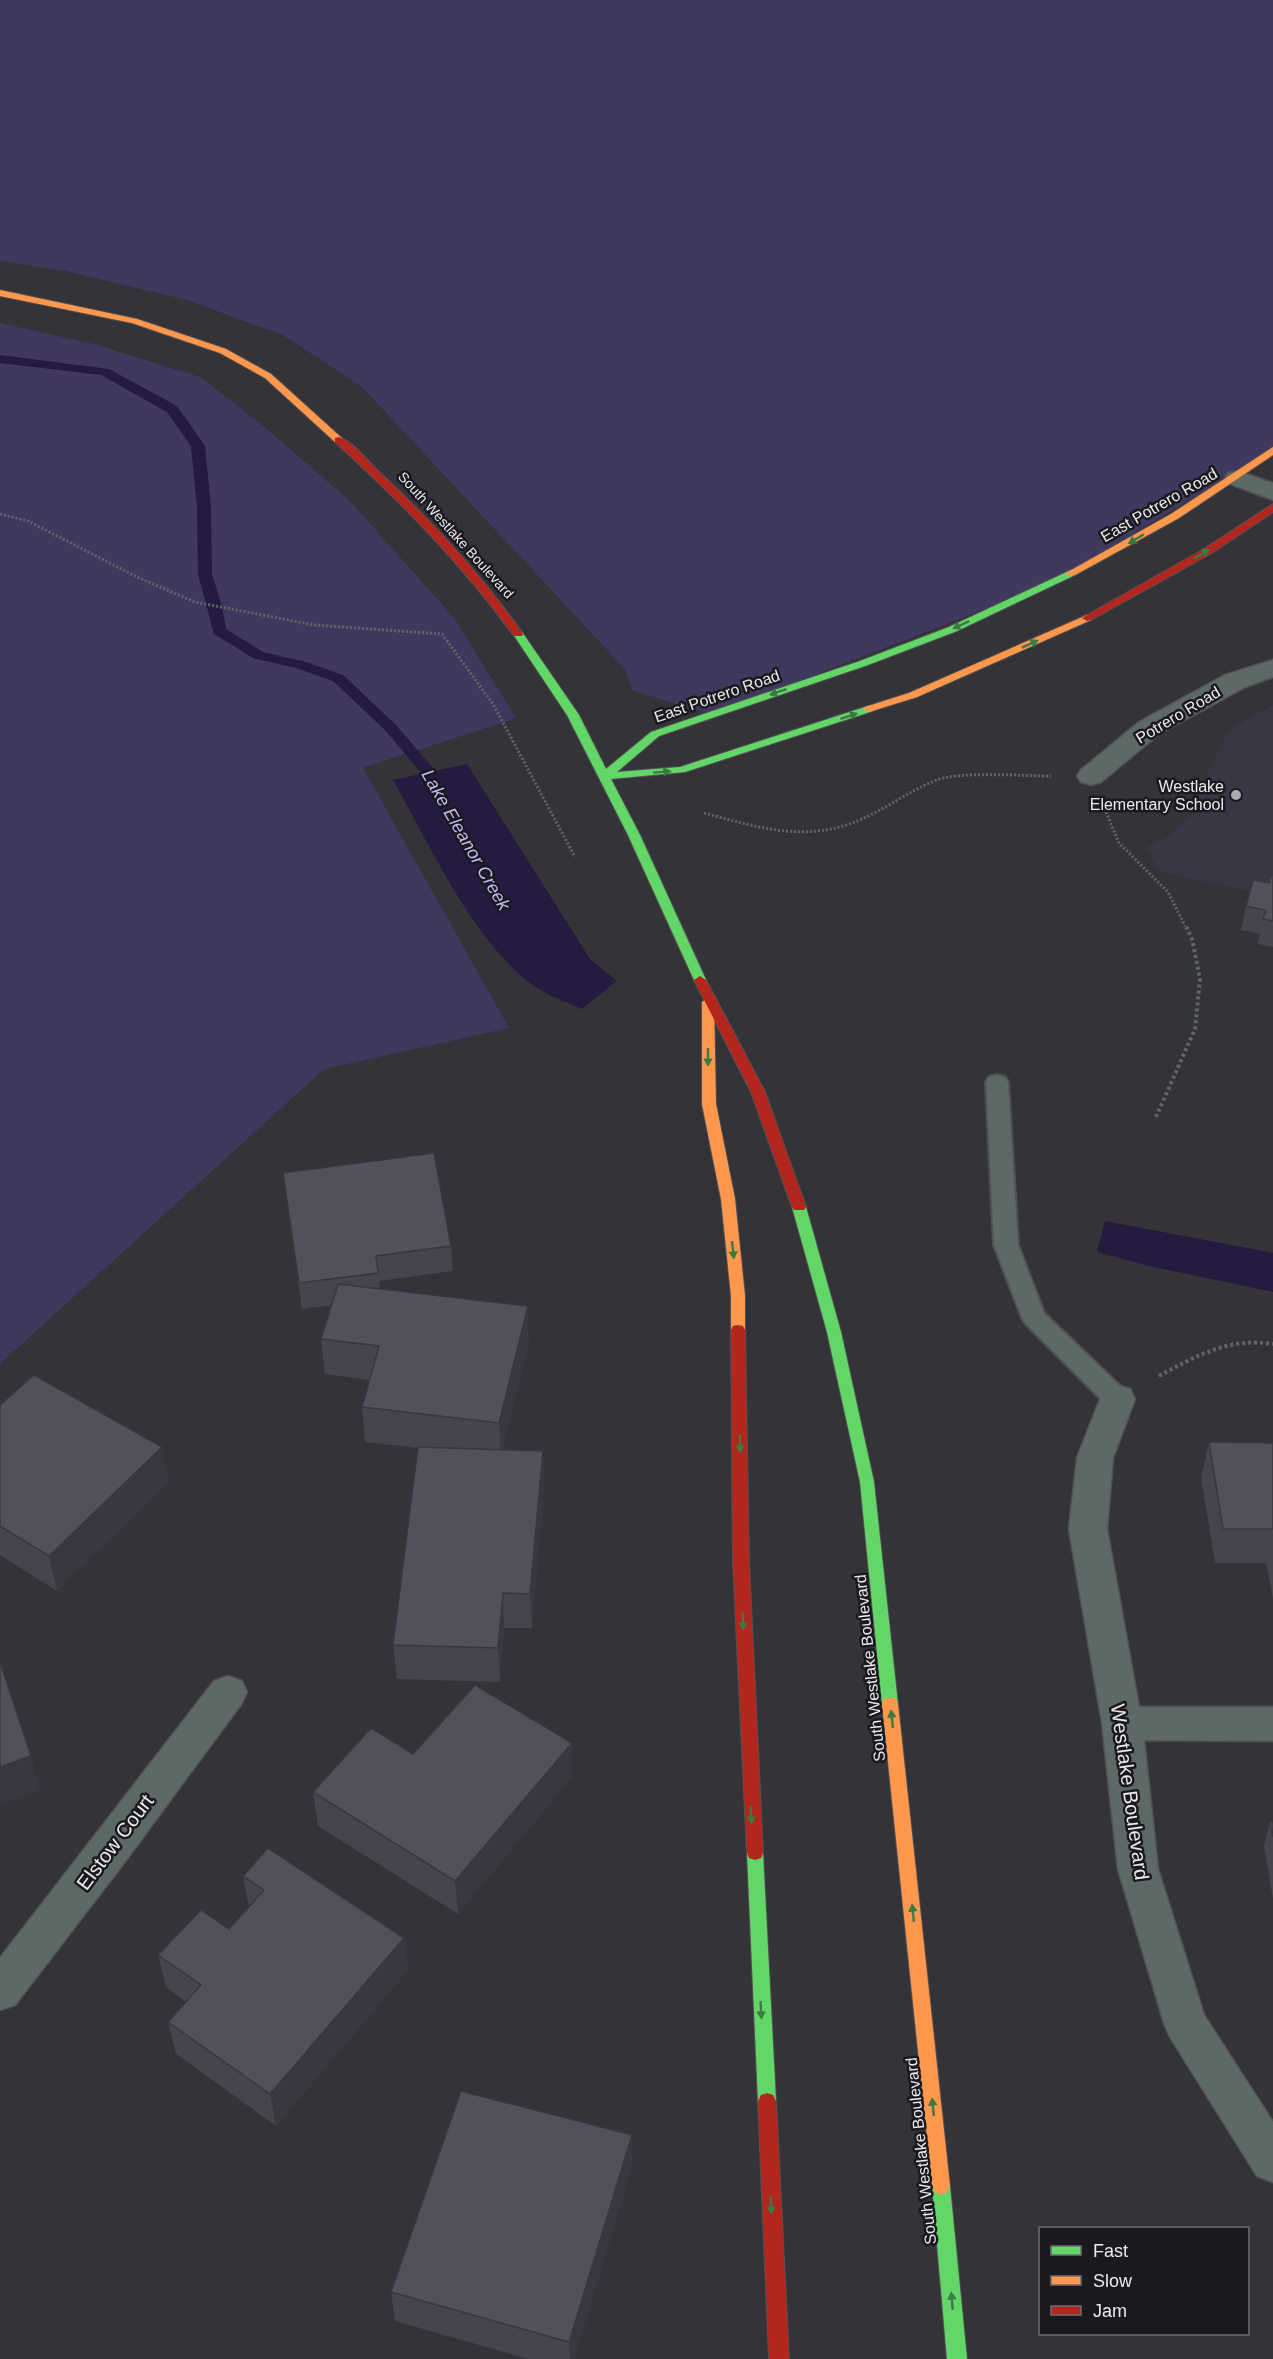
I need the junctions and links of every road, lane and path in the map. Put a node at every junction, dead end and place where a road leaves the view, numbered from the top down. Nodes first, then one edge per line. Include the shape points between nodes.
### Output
1 (0, 292) edge
2 (1273, 450) edge
3 (1237, 478) junction
4 (1273, 492) edge
5 (1273, 507) edge
6 (0, 514) edge
7 (1273, 668) edge
8 (604, 776) junction
9 (1091, 776) junction
10 (704, 813) dead end
11 (575, 857) dead end
12 (708, 998) junction
13 (997, 1082) dead end
14 (1156, 1117) dead end
15 (1273, 1344) edge
16 (1117, 1399) junction
17 (228, 1692) dead end
18 (1122, 1723) junction
19 (1273, 1724) edge
20 (0, 1992) edge
21 (1273, 2161) edge
22 (779, 2359) edge
23 (957, 2359) edge

1 - 8 main road, South Westlake Boulevard via 134,321 223,351 268,376 390,486 493,598 573,715
2 - 3 main road, East Potrero Road
3 - 4 street
3 -> 8 main road, East Potrero Road via 1128,544 1048,585 953,629 864,663 655,734
8 -> 5 main road via 681,770 914,695 1065,629 1208,551
6 - 11 path via 28,521 195,602 314,625 442,634 493,704
7 - 9 street, Potrero Road via 1235,681 1149,728
8 - 12 main road, South Westlake Boulevard
9 - 10 path via 938,779 841,828 808,833 766,830
9 - 14 path via 1119,843 1167,892 1192,939 1200,979 1195,1029
12 -> 22 main road, South Westlake Boulevard via 708,1104 728,1198 738,1296 741,1562
23 -> 12 main road, South Westlake Boulevard via 867,1482 834,1332 793,1185 758,1092
13 - 16 lane via 1006,1245 1034,1318
15 - 16 path via 1256,1339 1216,1346
16 - 18 street, Westlake Boulevard via 1095,1458 1088,1529
17 - 20 street, Elstow Court
18 - 19 street
18 - 21 street, Westlake Boulevard via 1138,1869 1185,2023

